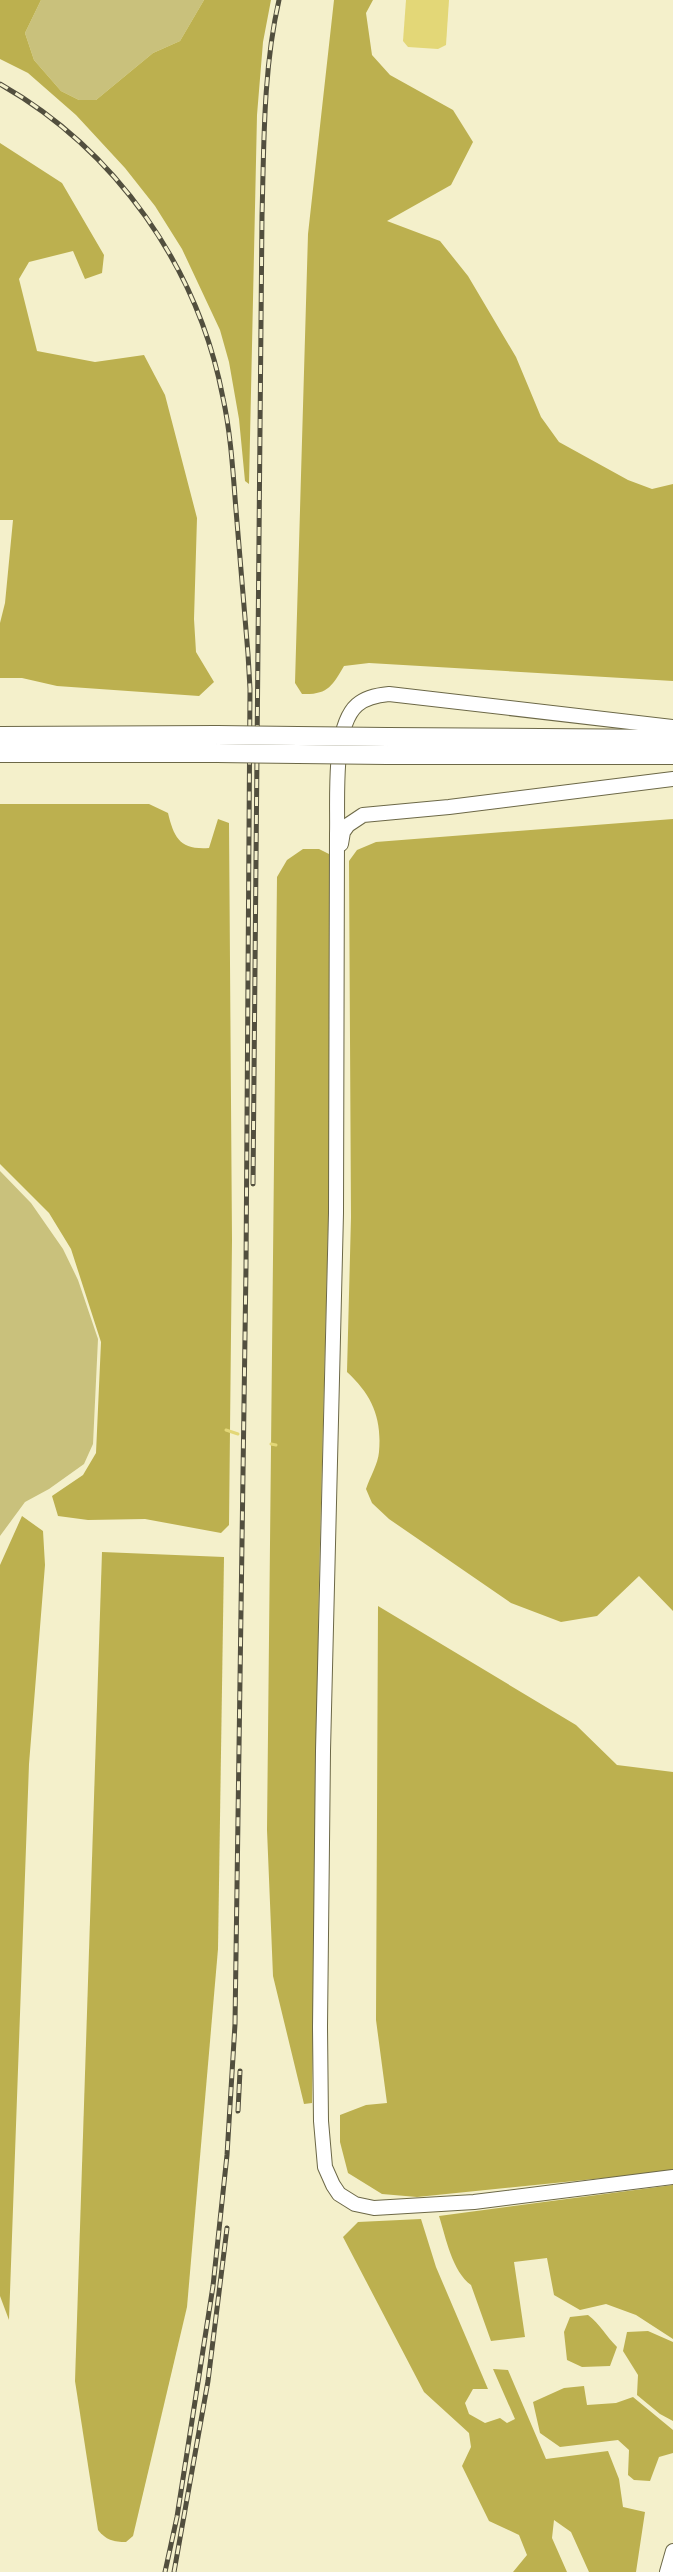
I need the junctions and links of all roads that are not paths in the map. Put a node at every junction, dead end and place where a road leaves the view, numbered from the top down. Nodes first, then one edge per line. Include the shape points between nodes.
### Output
1 (673, 727) edge
2 (0, 736) edge
3 (673, 739) edge
4 (0, 753) edge
5 (673, 755) edge
6 (338, 772) junction
7 (673, 779) edge
8 (363, 815) junction
9 (338, 882) junction
10 (673, 2177) edge
11 (673, 2552) edge
12 (668, 2572) edge

1 - 6 street via 377,695 357,704 349,713 343,730
2 - 3 main road, bridge
4 - 5 main road, bridge
6 - 8 street via 346,802
6 - 9 street
7 - 8 street via 449,808
8 - 9 street via 343,832
9 - 10 street via 336,1213 320,2018 321,2128 325,2166 339,2194 355,2204 374,2208 474,2202
11 - 12 street

